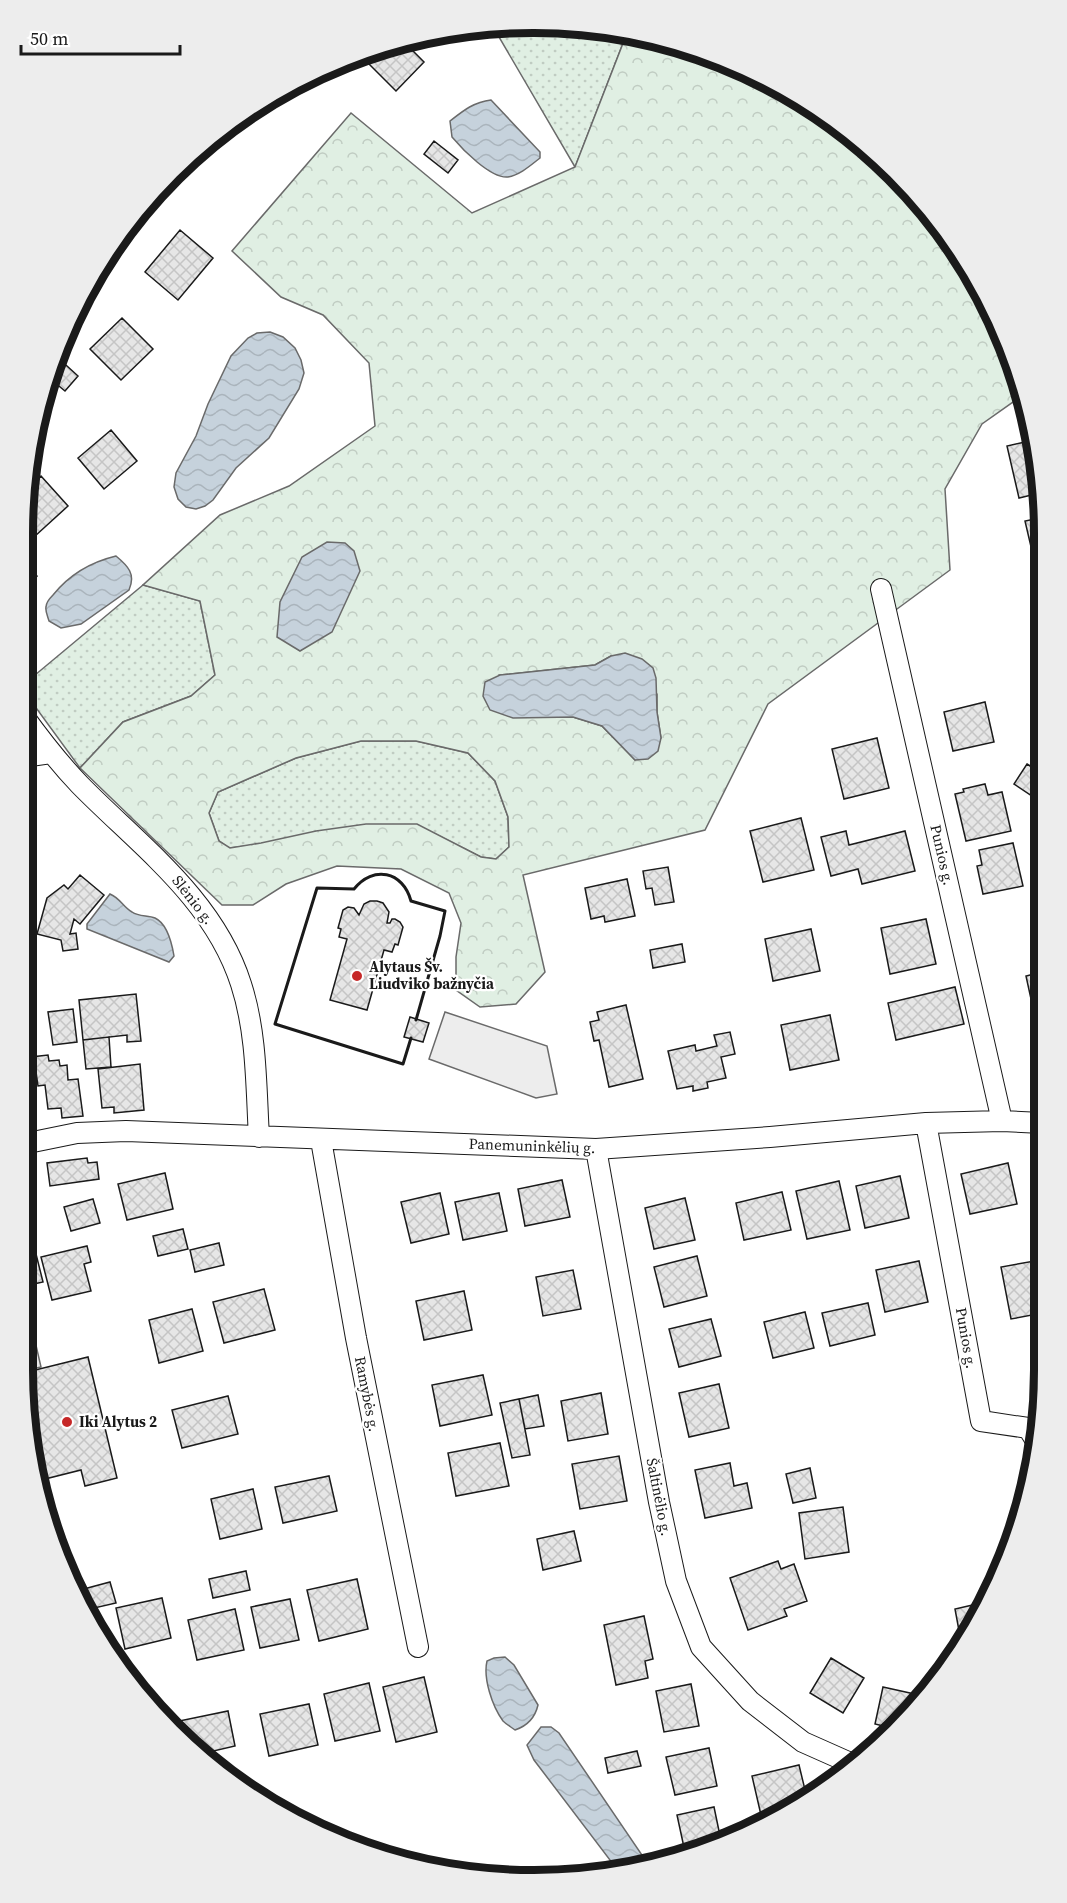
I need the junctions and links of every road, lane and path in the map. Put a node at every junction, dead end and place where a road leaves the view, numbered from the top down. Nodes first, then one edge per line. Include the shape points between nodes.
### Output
1 (881, 589) dead end
2 (33, 729) edge
3 (51, 753) junction
4 (33, 756) edge
5 (1002, 1121) junction
6 (926, 1123) junction
7 (1034, 1123) edge
8 (259, 1137) junction
9 (321, 1140) junction
10 (33, 1142) edge
11 (596, 1149) junction
12 (1030, 1432) edge
13 (418, 1647) dead end
14 (846, 1761) edge

1 - 5 street, Punios g.
2 - 3 street, Slėnio g.
3 - 4 street
3 - 8 street, Slėnio g. via 176,877 220,936 241,984 252,1030
5 - 6 street, Panemuninkėlių g.
5 - 7 street, Panemuninkėlių g.
6 - 11 street, Panemuninkėlių g.
6 - 12 street, Punios g. via 981,1421 1028,1428
8 - 9 street, Panemuninkėlių g.
8 - 10 street, Panemuninkėlių g. via 126,1131 77,1133
9 - 11 street, Panemuninkėlių g.
9 - 13 street, Ramybės g.
11 - 14 street, Šaltinėlio g. via 659,1502 676,1581 701,1647 750,1701 803,1742

